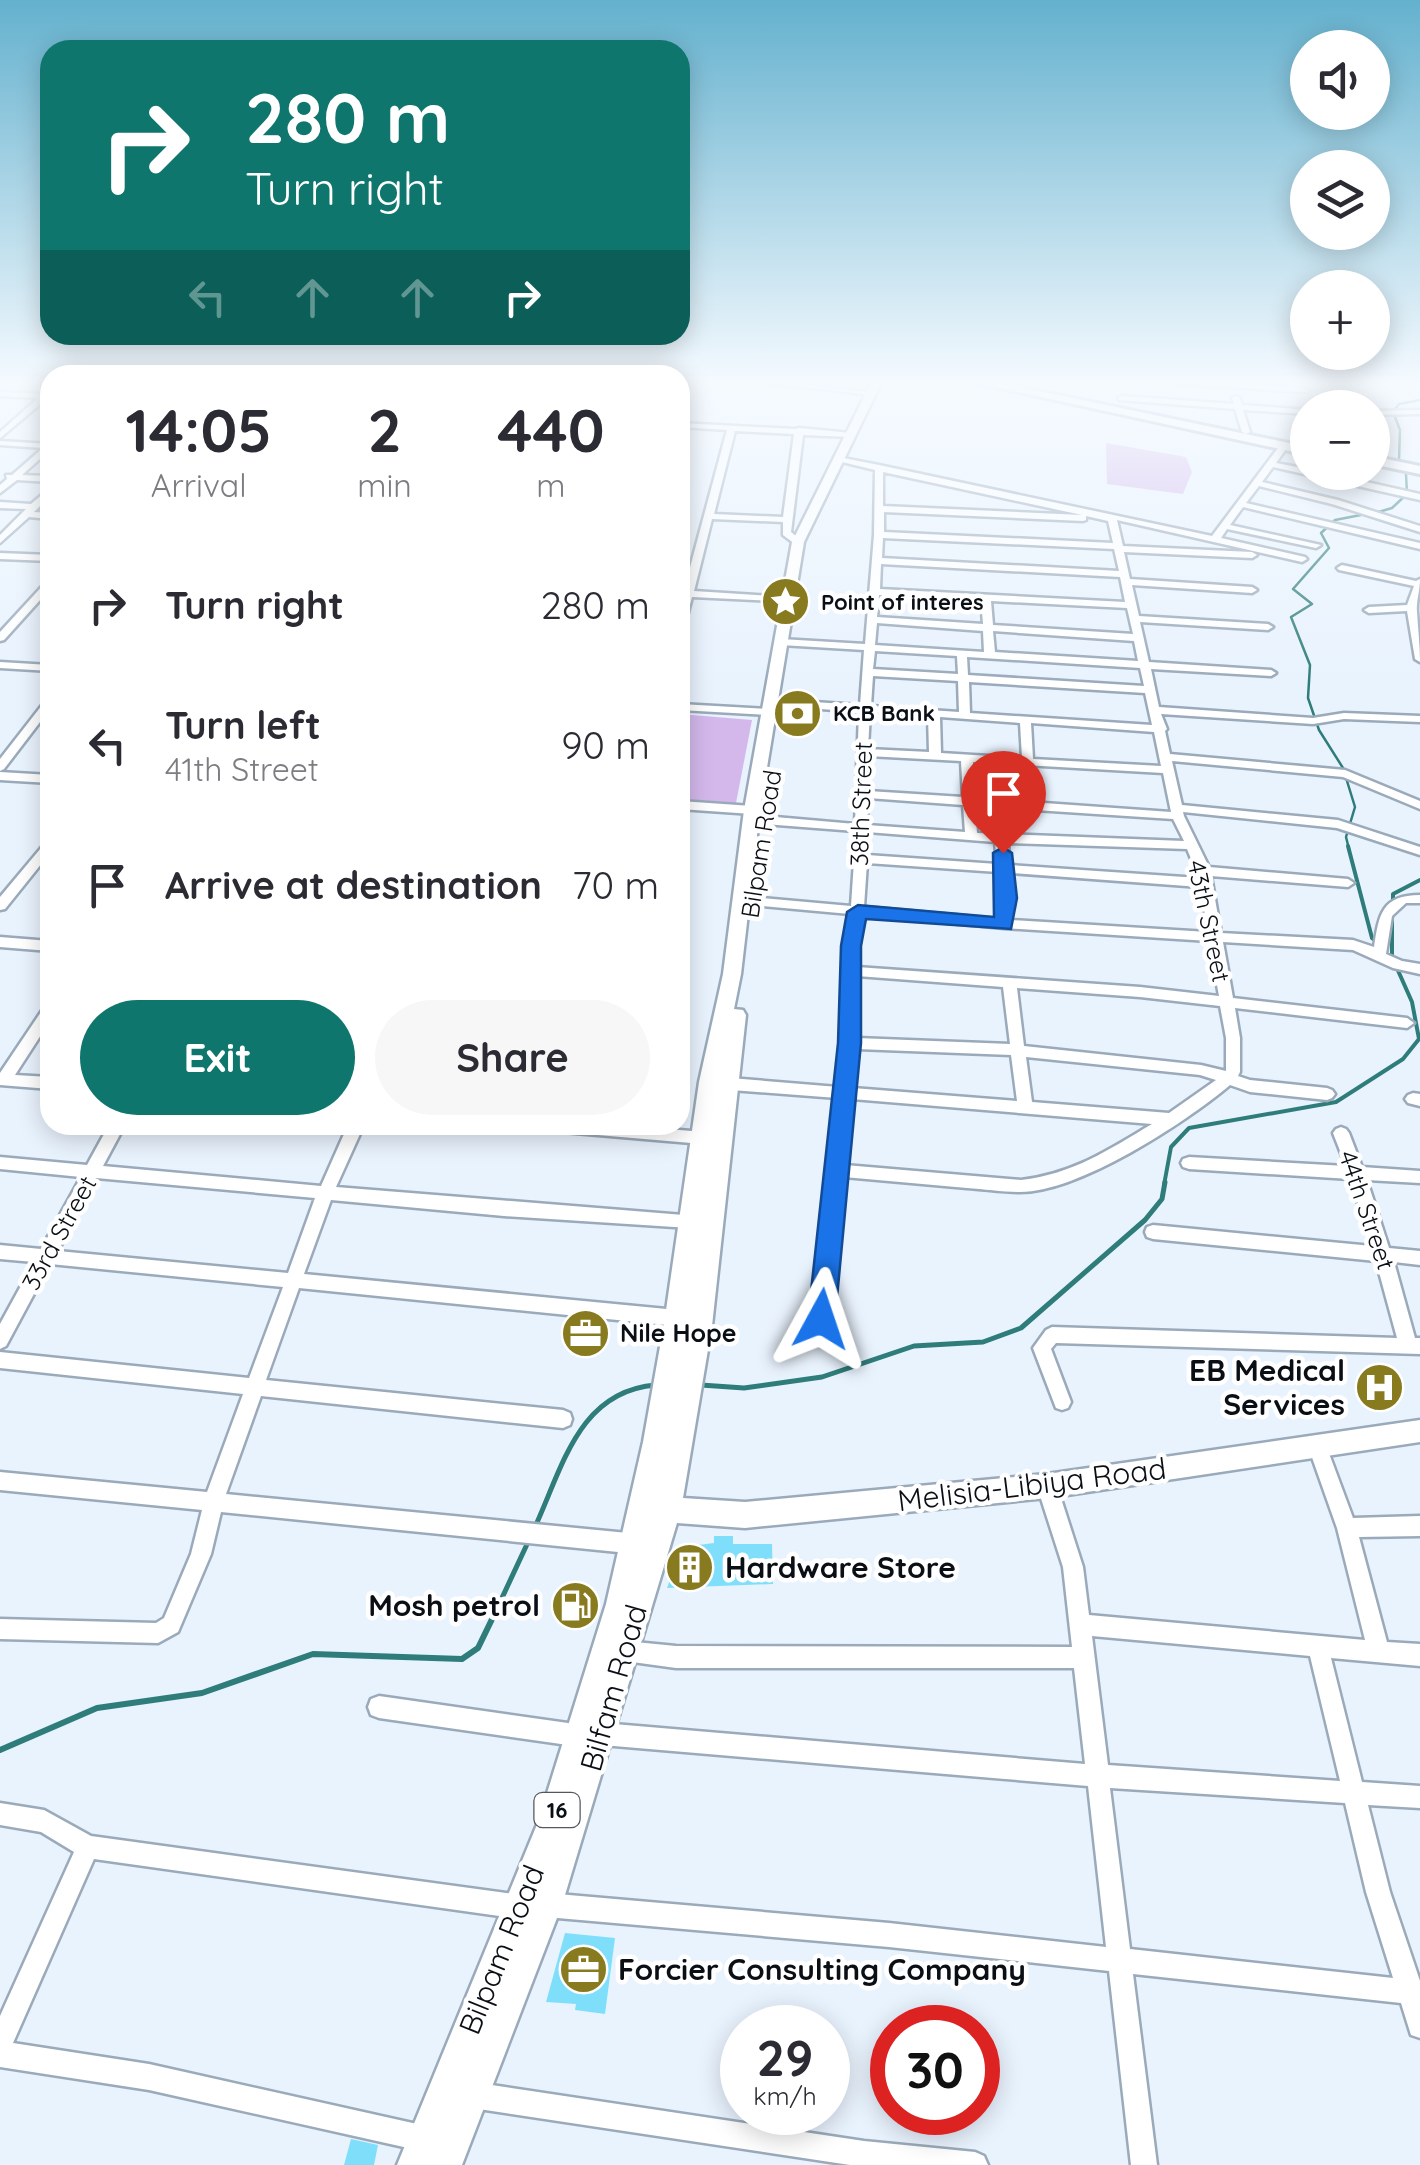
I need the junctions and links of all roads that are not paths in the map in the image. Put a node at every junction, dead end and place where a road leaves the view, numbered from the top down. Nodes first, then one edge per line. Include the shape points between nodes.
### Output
1 (718, 482) edge
2 (793, 482) edge
3 (831, 482) edge
4 (834, 482) edge
5 (880, 482) edge
6 (945, 482) edge
7 (1256, 483) joint
8 (1389, 490) edge
9 (1420, 497) edge
10 (40, 501) edge
11 (1240, 504) junction
12 (0, 505) edge
13 (880, 509) junction
14 (30, 511) junction
15 (958, 512) junction
16 (40, 514) edge
17 (709, 516) junction
18 (1111, 518) junction
19 (788, 520) junction
20 (1224, 526) junction
21 (1420, 529) edge
22 (880, 535) junction
23 (959, 538) junction
24 (1215, 539) junction
25 (0, 540) edge
26 (798, 542) junction
27 (1316, 545) dead end
28 (1420, 546) edge
29 (690, 548) edge
30 (698, 548) junction
31 (1119, 548) junction
32 (1281, 554) junction
33 (0, 556) edge
34 (40, 558) edge
35 (1302, 560) dead end
36 (877, 561) junction
37 (938, 564) junction
38 (960, 565) junction
39 (1342, 568) dead end
40 (1011, 570) junction
41 (690, 574) edge
42 (1127, 578) junction
43 (1419, 583) edge
44 (1252, 590) dead end
45 (876, 592) junction
46 (690, 594) edge
47 (938, 594) junction
48 (40, 595) edge
49 (986, 598) junction
50 (1014, 598) junction
51 (790, 600) junction
52 (1132, 606) junction
53 (1369, 610) dead end
54 (1414, 613) edge
55 (871, 620) junction
56 (1136, 620) junction
57 (1268, 627) dead end
58 (988, 628) junction
59 (0, 638) edge
60 (1140, 638) junction
61 (786, 643) junction
62 (869, 648) junction
63 (962, 654) junction
64 (990, 656) junction
65 (0, 665) edge
66 (1419, 665) edge
67 (1146, 666) junction
68 (40, 667) edge
69 (868, 672) junction
70 (1271, 674) dead end
71 (962, 679) junction
72 (1150, 690) junction
73 (690, 707) edge
74 (776, 708) junction
75 (866, 709) junction
76 (1156, 710) junction
77 (934, 714) junction
78 (40, 715) edge
79 (965, 716) junction
80 (1025, 720) junction
81 (1420, 720) edge
82 (1161, 728) junction
83 (863, 752) junction
84 (935, 756) junction
85 (967, 760) junction
86 (1028, 763) junction
87 (1168, 764) junction
88 (0, 767) edge
89 (0, 776) edge
90 (40, 778) edge
91 (862, 794) junction
92 (970, 802) junction
93 (690, 805) edge
94 (1420, 806) edge
95 (1177, 812) junction
96 (758, 815) junction
97 (862, 829) junction
98 (971, 837) junction
99 (1001, 839) junction
100 (1192, 844) junction
101 (1420, 851) edge
102 (40, 858) edge
103 (858, 858) junction
104 (1004, 870) junction
105 (1204, 877) junction
106 (1348, 883) dead end
107 (1420, 899) edge
108 (752, 901) junction
109 (0, 906) edge
110 (858, 912) junction
111 (1004, 924) junction
112 (1212, 936) junction
113 (0, 942) edge
114 (40, 945) edge
115 (1385, 962) junction
116 (1413, 969) edge
117 (850, 971) junction
118 (1008, 983) junction
119 (1228, 1004) junction
120 (1407, 1023) dead end
121 (40, 1024) edge
122 (850, 1043) junction
123 (1015, 1050) junction
124 (2, 1079) edge
125 (1229, 1079) junction
126 (40, 1082) edge
127 (717, 1083) junction
128 (844, 1090) junction
129 (1327, 1094) dead end
130 (1025, 1106) junction
131 (1168, 1118) junction
132 (1341, 1133) dead end
133 (113, 1135) edge
134 (352, 1135) edge
135 (667, 1135) edge
136 (702, 1138) junction
137 (0, 1163) edge
138 (1190, 1163) dead end
139 (834, 1170) junction
140 (94, 1171) junction
141 (1357, 1173) junction
142 (1420, 1178) edge
143 (325, 1194) junction
144 (690, 1220) junction
145 (1153, 1232) dead end
146 (0, 1252) edge
147 (47, 1255) junction
148 (1384, 1256) junction
149 (1420, 1258) edge
150 (296, 1281) junction
151 (821, 1319) dead end
152 (684, 1323) junction
153 (0, 1341) edge
154 (1414, 1345) edge
155 (0, 1360) edge
156 (260, 1384) junction
157 (1062, 1402) dead end
158 (563, 1419) dead end
159 (1420, 1431) edge
160 (1317, 1446) junction
161 (0, 1481) edge
162 (1046, 1486) junction
163 (214, 1499) junction
164 (655, 1510) junction
165 (1420, 1526) edge
166 (1346, 1528) junction
167 (646, 1545) junction
168 (1081, 1626) junction
169 (0, 1628) edge
170 (1318, 1647) junction
171 (625, 1651) junction
172 (1378, 1653) junction
173 (1420, 1656) edge
174 (1084, 1658) junction
175 (379, 1707) dead end
176 (592, 1735) junction
177 (1099, 1776) junction
178 (1352, 1792) junction
179 (1420, 1797) edge
180 (0, 1814) edge
181 (88, 1847) junction
182 (533, 1906) junction
183 (1123, 1960) junction
184 (1415, 1992) edge
185 (1420, 2026) edge
186 (0, 2044) edge
187 (0, 2054) edge
188 (472, 2094) junction
189 (421, 2152) edge
190 (444, 2165) edge
191 (974, 2165) edge
192 (1144, 2165) edge

1 - 17 street
2 - 19 street
3 - 26 main road, Bilpam Road
4 - 61 main road, Bilpam Road via 810,542
5 - 13 street, 38th Street
6 - 18 street
7 - 11 street
7 - 21 street
8 - 9 street
10 - 14 street
11 - 20 street
11 - 28 street
12 - 14 street
13 - 15 street
13 - 22 street, 38th Street
14 - 16 street
14 - 25 street
15 - 18 street
15 - 23 street
17 - 19 street
17 - 30 street
18 - 24 street
18 - 31 street, 43th Street
19 - 26 street via 786,533
20 - 24 street
20 - 27 street
22 - 23 street
22 - 36 street, 38th Street
23 - 31 street
23 - 38 street
24 - 32 street
26 - 51 main road, Bilpam Road
29 - 30 street
30 - 41 street
31 - 32 street
31 - 42 street, 43th Street
32 - 35 street
33 - 34 street
36 - 37 street
36 - 45 street, 38th Street
37 - 38 street
37 - 47 street
38 - 40 street
39 - 43 street
40 - 42 street
40 - 50 street
42 - 44 street
42 - 52 street, 43th Street
43 - 54 street
45 - 47 street
45 - 55 street, 38th Street
46 - 51 street
47 - 49 street
48 - 59 street
49 - 50 street
49 - 58 street
50 - 52 street
51 - 61 main road, Bilpam Road
52 - 56 street, 43th Street
53 - 54 street
54 - 66 street
55 - 58 street
55 - 62 street, 38th Street
56 - 57 street
56 - 60 street, 43th Street
58 - 60 street
58 - 64 street
60 - 67 street, 43th Street
61 - 62 street
61 - 74 main road, Bilpam Road
62 - 63 street
62 - 69 street, 38th Street
63 - 64 street
63 - 71 street
64 - 67 street
65 - 68 street
67 - 70 street
67 - 72 street, 43th Street
69 - 71 street
69 - 75 street, 38th Street
71 - 72 street
71 - 79 street
72 - 76 street, 43th Street
73 - 74 street
74 - 75 street
74 - 96 main road, Bilpam Road
75 - 77 street
75 - 83 street, 38th Street
76 - 81 street
76 - 82 street, 43th Street
77 - 79 street
77 - 84 street
78 - 88 street
79 - 80 street
80 - 82 street
80 - 86 street
82 - 87 street, 43th Street
83 - 84 street
83 - 91 street, 38th Street
84 - 85 street
85 - 86 street
85 - 92 street
86 - 87 street
87 - 94 street via 1345,774
87 - 95 street, 43th Street
89 - 90 street
91 - 92 street
91 - 97 street, 38th Street
92 - 95 street
92 - 98 street
93 - 96 street
95 - 100 street, 43th Street
95 - 101 street via 1338,824
96 - 97 street
96 - 108 main road, Bilpam Road
96 - 127 main road, Bilpam Road
97 - 98 street
97 - 103 street, 38th Street
98 - 99 street
99 - 100 street
99 - 104 street
100 - 105 street, 43th Street
102 - 109 street
103 - 104 street
103 - 110 street, 38th Street
104 - 105 street
104 - 111 street
105 - 106 street
105 - 112 street, 43th Street
107 - 115 street via 1402,899 1386,914
108 - 110 street
108 - 127 main road, Bilpam Road
110 - 111 street
110 - 117 street, 38th Street
111 - 112 street
112 - 115 street via 1353,946
112 - 119 street, 43th Street
113 - 114 street
115 - 116 street
117 - 118 street
117 - 122 street, 38th Street
118 - 119 street
118 - 123 street
119 - 120 street
119 - 125 street, 43th Street via 1235,1067
121 - 124 street
122 - 123 street
122 - 128 street, 38th Street
123 - 125 street via 1201,1070
123 - 130 street
124 - 126 street
125 - 129 street
125 - 131 street
127 - 128 street
127 - 136 main road, Bilpam Road
127 - 152 main road, Bilpam Road
128 - 130 street
128 - 139 street, 38th Street
130 - 131 street
131 - 139 street via 1077,1173 1046,1183
132 - 141 street, 44th Street
133 - 140 street, 33rd Street
134 - 143 street
135 - 136 street
136 - 144 main road, Bilpam Road
137 - 140 street
138 - 141 street
139 - 151 street, 38th Street
140 - 143 street
140 - 147 street, 33rd Street
141 - 142 street
141 - 148 street, 44th Street
143 - 144 street
143 - 150 street
144 - 152 main road, Bilpam Road
145 - 148 street
146 - 147 street
147 - 150 street
147 - 153 street, 33rd Street
148 - 149 street
148 - 154 street, 44th Street
150 - 152 street
150 - 156 street
152 - 164 main road, 16
154 - 157 street via 1052,1335 1042,1348
155 - 156 street
156 - 158 street
156 - 163 street
159 - 160 main road, Melisia-Libiya Road
160 - 162 main road, Melisia-Libiya Road
160 - 166 street
161 - 163 street
162 - 164 main road, Melisia-Libiya Road via 745,1516
162 - 168 street via 1073,1567
163 - 167 street
163 - 169 street via 202,1554 167,1631
164 - 167 main road, 16
165 - 166 street
166 - 172 street
167 - 171 main road, Bilfam Road / 16
167 - 176 main road, 16
168 - 170 street
168 - 174 street
170 - 172 street
170 - 178 street
171 - 174 street via 676,1657
171 - 176 main road, Bilfam Road / 16
172 - 173 street
174 - 177 street
175 - 176 street
176 - 177 street
176 - 182 main road, Bilfam Road / 16
177 - 178 street
177 - 183 street
178 - 179 street
178 - 184 street
180 - 181 street via 44,1821
181 - 182 street
181 - 186 street
182 - 183 street
182 - 188 main road, Bilfam Road / 16
182 - 189 main road, Bilpam Road / 16
183 - 184 street
183 - 192 street
184 - 185 street
187 - 189 street via 149,2076
188 - 190 main road, Bilfam Road / 16
188 - 191 street

